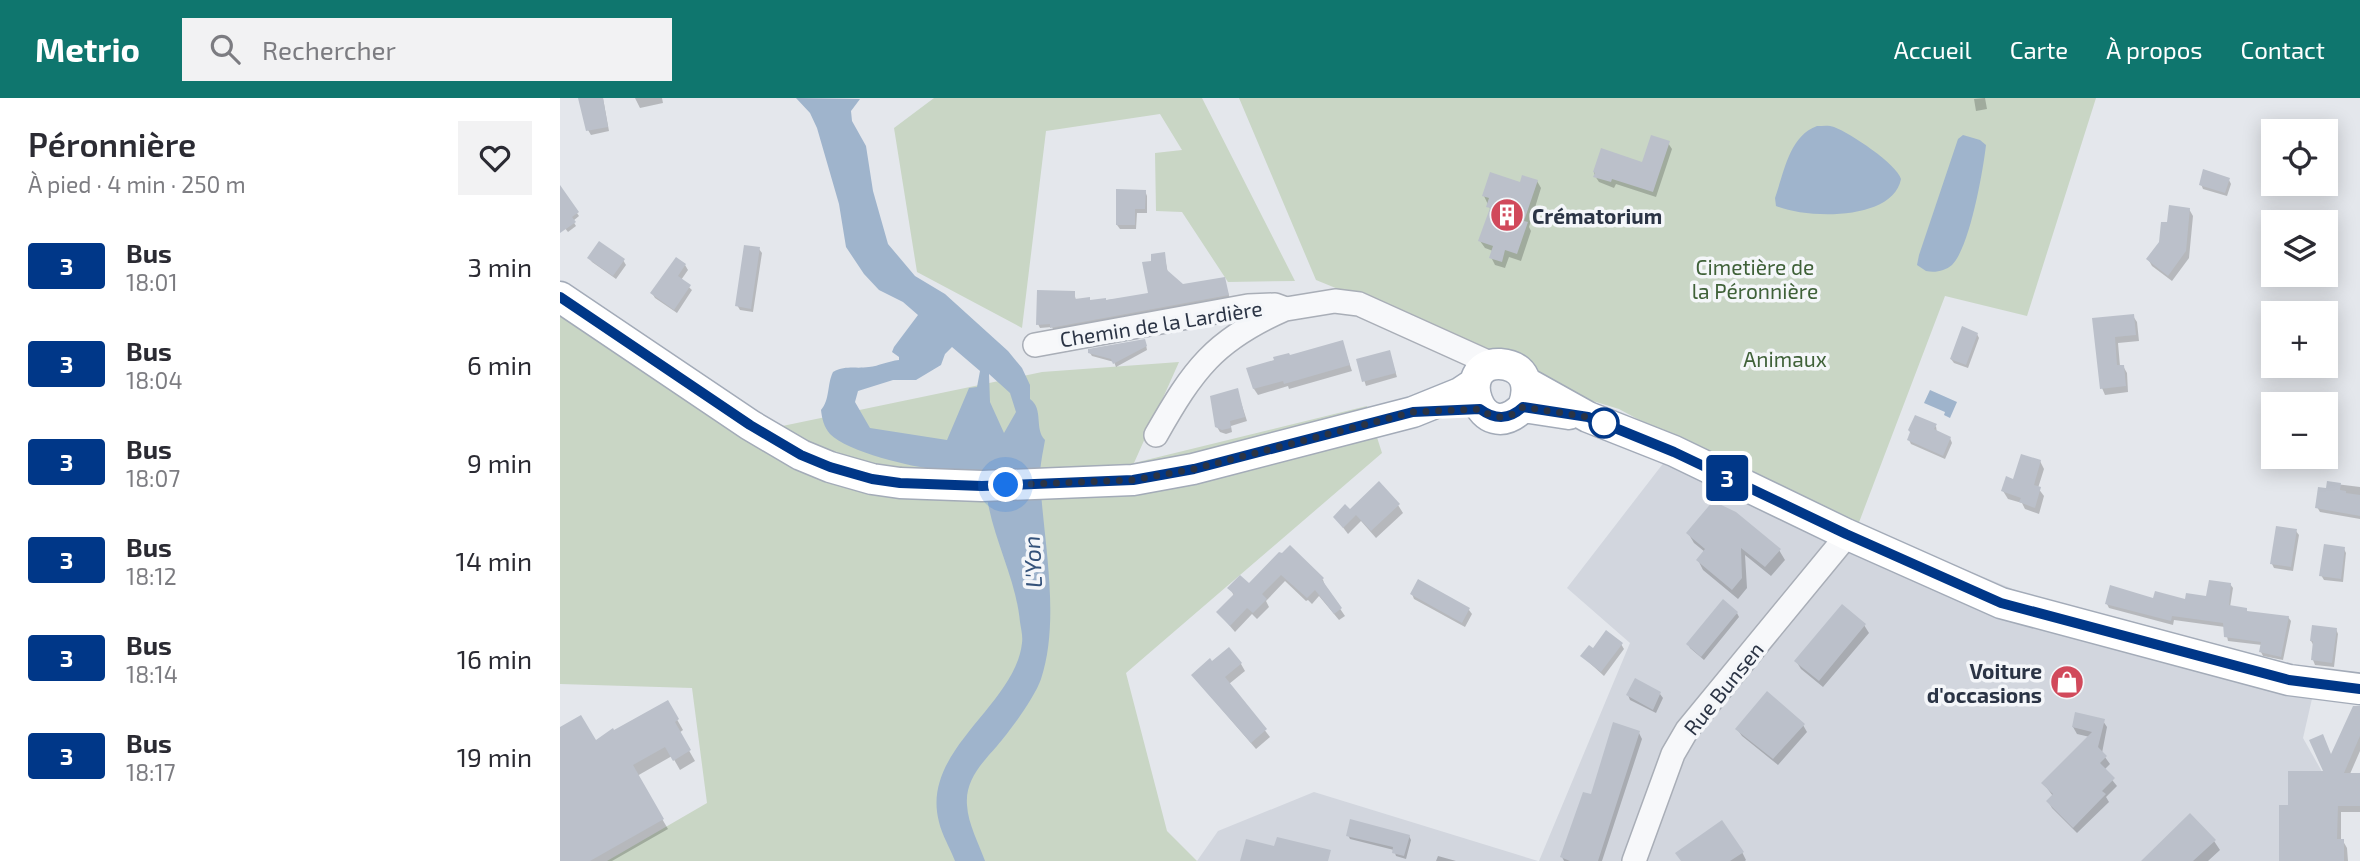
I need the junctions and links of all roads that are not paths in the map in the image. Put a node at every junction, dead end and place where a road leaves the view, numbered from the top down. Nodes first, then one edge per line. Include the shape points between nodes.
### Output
1 (560, 297) edge
2 (1286, 309) junction
3 (1035, 345) dead end
4 (1481, 383) junction
5 (1525, 395) junction
6 (1156, 435) dead end
7 (1846, 534) junction
8 (2357, 688) edge
9 (1634, 861) edge

1 - 4 main road via 801,455 872,479 925,485 1055,485 1133,480 1194,469 1413,412
2 - 3 street, Chemin de la Lardière via 1248,306
2 - 4 street, Chemin de la Lardière via 1335,301 1359,304 1459,350
2 - 6 street, Chemin de la Lardière via 1262,319 1209,356
4 - 5 main road via 1502,364 1522,374
4 - 5 main road via 1488,415 1509,417
5 - 7 main road via 1674,452
7 - 8 main road via 2001,603 2289,680
7 - 9 street, Rue Bunsen via 1687,730 1672,754

